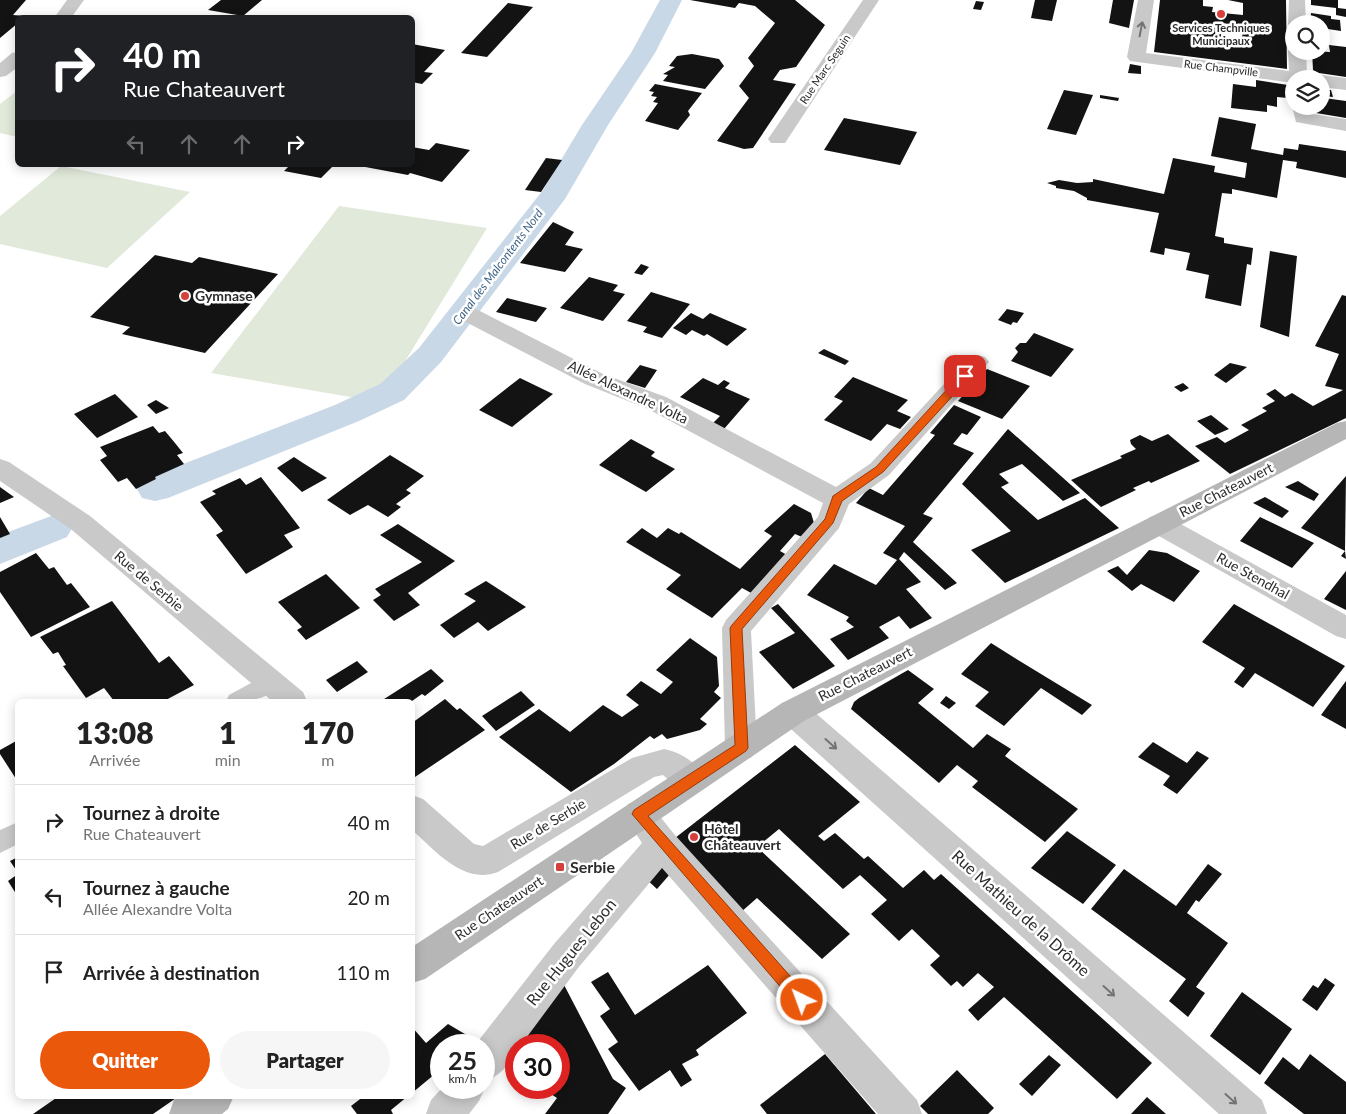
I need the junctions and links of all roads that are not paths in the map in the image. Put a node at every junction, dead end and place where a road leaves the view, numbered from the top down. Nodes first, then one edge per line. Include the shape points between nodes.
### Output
1 (76, 0) edge
2 (872, 0) edge
3 (1146, 0) edge
4 (1297, 0) edge
5 (64, 15) edge
6 (1297, 15) edge
7 (15, 60) edge
8 (0, 72) edge
9 (1285, 76) edge
10 (1330, 82) edge
11 (1346, 84) edge
12 (1302, 115) edge
13 (1346, 125) edge
14 (778, 139) dead end
15 (470, 315) dead end
16 (977, 362) dead end
17 (1346, 429) edge
18 (0, 468) edge
19 (837, 499) junction
20 (1159, 524) junction
21 (1346, 628) edge
22 (269, 682) junction
23 (240, 699) edge
24 (290, 699) edge
25 (794, 712) junction
26 (741, 748) junction
27 (690, 780) junction
28 (415, 812) edge
29 (639, 814) junction
30 (15, 834) edge
31 (0, 842) edge
32 (662, 844) junction
33 (415, 965) edge
34 (495, 1050) edge
35 (210, 1099) edge
36 (457, 1099) edge
37 (188, 1114) edge
38 (445, 1114) edge
39 (903, 1114) edge
40 (1248, 1114) edge

1 - 5 street
2 - 14 street, Rue Marc Seguin
9 -> 3 street, Rue Champville via 1136,57
4 - 6 street
7 - 8 street
10 - 11 street
12 - 13 street via 1303,118
15 - 19 street, Allée Alexandre Volta via 594,379 657,403
16 - 19 street via 880,470
17 - 20 street, Rue Chateauvert
18 - 22 street, Rue de Serbie via 75,519
19 - 26 street via 830,521 736,628
20 - 21 street, Rue Stendhal
20 - 25 street, Rue Chateauvert
22 - 23 lane
22 - 24 street, Rue de Serbie
25 - 26 street, Rue Chateauvert
25 -> 40 street, Rue Mathieu de la Drôme
26 - 27 street, Rue Chateauvert
27 - 28 street, Rue de Serbie via 673,764 659,760 642,767 486,862 464,856
27 - 29 street, Rue Chateauvert
29 - 32 street
29 - 33 street, Rue Chateauvert
30 - 31 lane
32 - 34 street, Rue Hugues Lebon via 566,956
32 - 39 street
35 - 37 street
36 - 38 street

